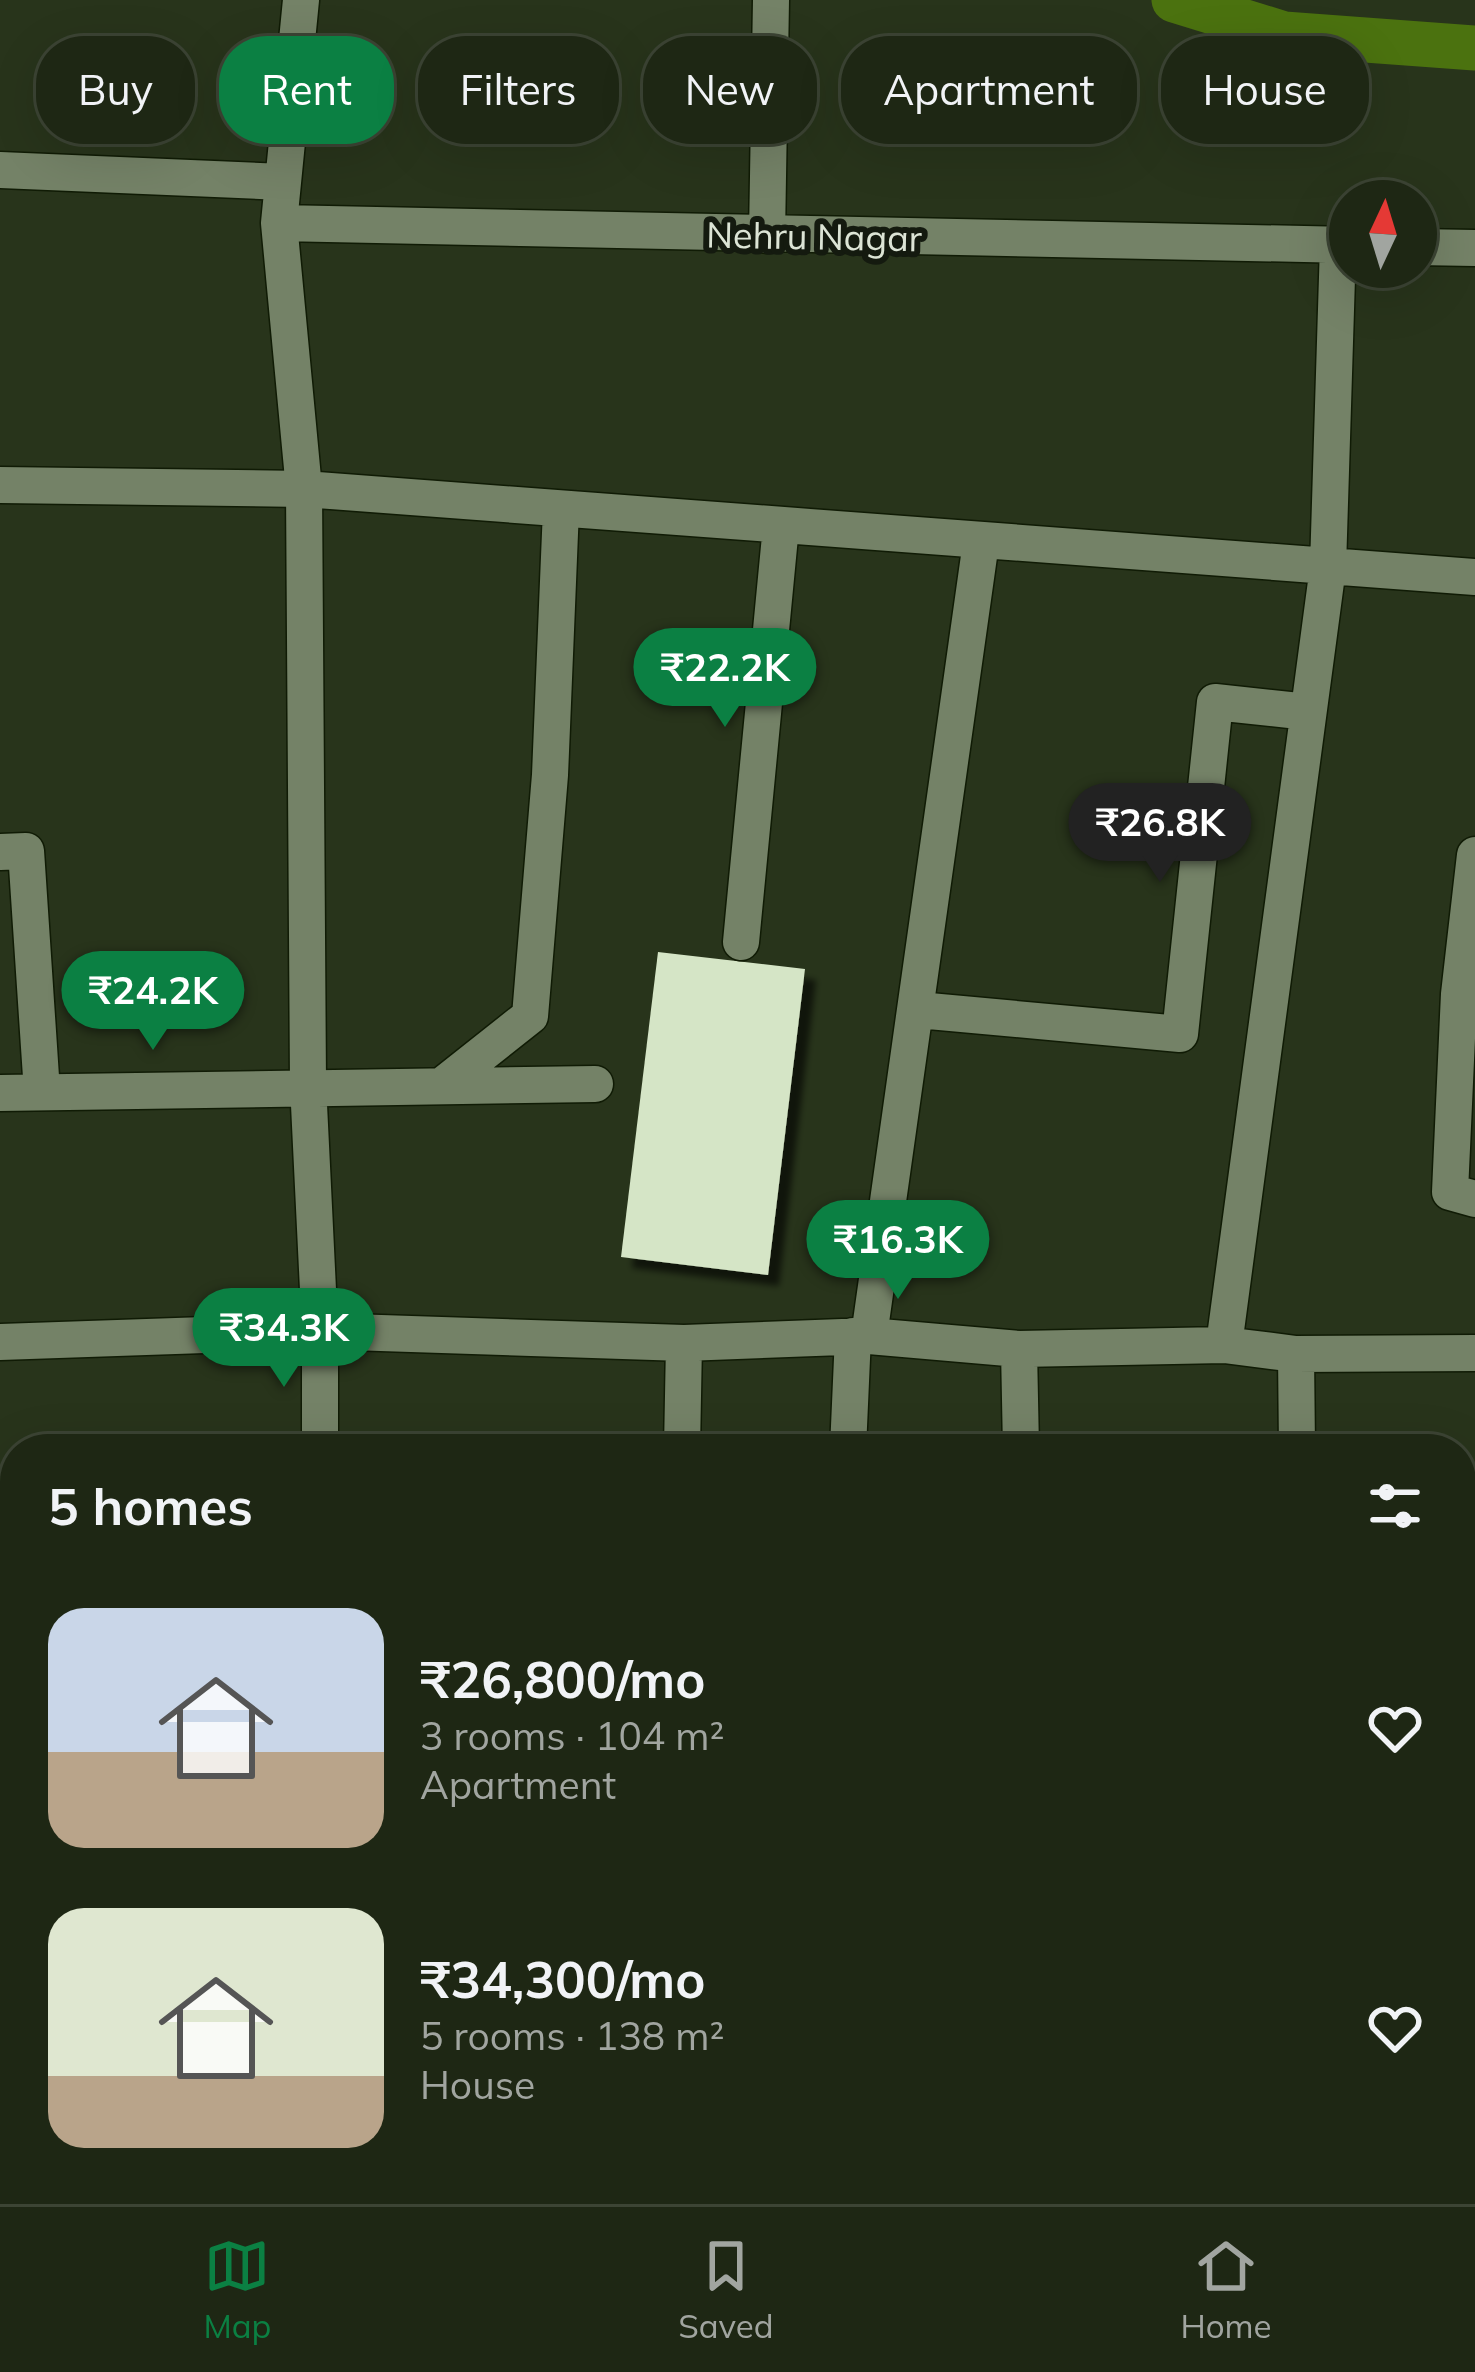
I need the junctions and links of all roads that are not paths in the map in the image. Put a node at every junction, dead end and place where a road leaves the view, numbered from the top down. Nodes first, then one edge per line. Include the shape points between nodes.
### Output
1 (301, 0) edge
2 (771, 0) edge
3 (0, 170) edge
4 (283, 182) junction
5 (279, 224) junction
6 (766, 235) junction
7 (1329, 245) edge
8 (1437, 247) edge
9 (1475, 248) edge
10 (1342, 288) edge
11 (0, 485) edge
12 (304, 489) junction
13 (562, 509) junction
14 (781, 526) junction
15 (981, 542) junction
16 (1328, 567) junction
17 (1475, 577) edge
18 (1308, 712) junction
19 (0, 852) edge
20 (1475, 855) edge
21 (741, 942) dead end
22 (1467, 994) edge
23 (918, 1010) junction
24 (308, 1084) junction
25 (444, 1084) junction
26 (595, 1084) dead end
27 (42, 1091) junction
28 (0, 1093) edge
29 (1475, 1199) edge
30 (320, 1330) junction
31 (861, 1336) junction
32 (0, 1342) edge
33 (684, 1343) junction
34 (1224, 1345) junction
35 (1019, 1349) junction
36 (1475, 1353) edge
37 (1296, 1354) junction
38 (320, 1434) edge
39 (682, 1434) edge
40 (850, 1434) edge
41 (1021, 1434) edge
42 (1297, 1434) edge

1 - 4 street
2 - 6 street
3 - 4 street
4 - 5 street
5 - 6 street, Nehru Nagar
5 - 12 street
6 - 7 street, Nehru Nagar
8 - 9 street
10 - 16 street
11 - 12 street
12 - 13 street
12 - 24 street
13 - 14 street
13 - 25 street via 530,1016
14 - 15 street
14 - 21 street
15 - 16 street
15 - 23 street
16 - 17 street
16 - 18 street
18 - 23 street via 1215,702 1180,1034
18 - 34 street
19 - 27 street via 26,851
20 - 22 street
22 - 29 street via 1450,1192
23 - 31 street
24 - 25 street
24 - 27 street
24 - 30 street
25 - 26 street
27 - 28 street
30 - 32 street
30 - 33 street
30 - 38 street
31 - 33 street
31 - 35 street
31 - 40 street
33 - 39 street
34 - 35 street
34 - 37 street
35 - 41 street
36 - 37 street
37 - 42 street

